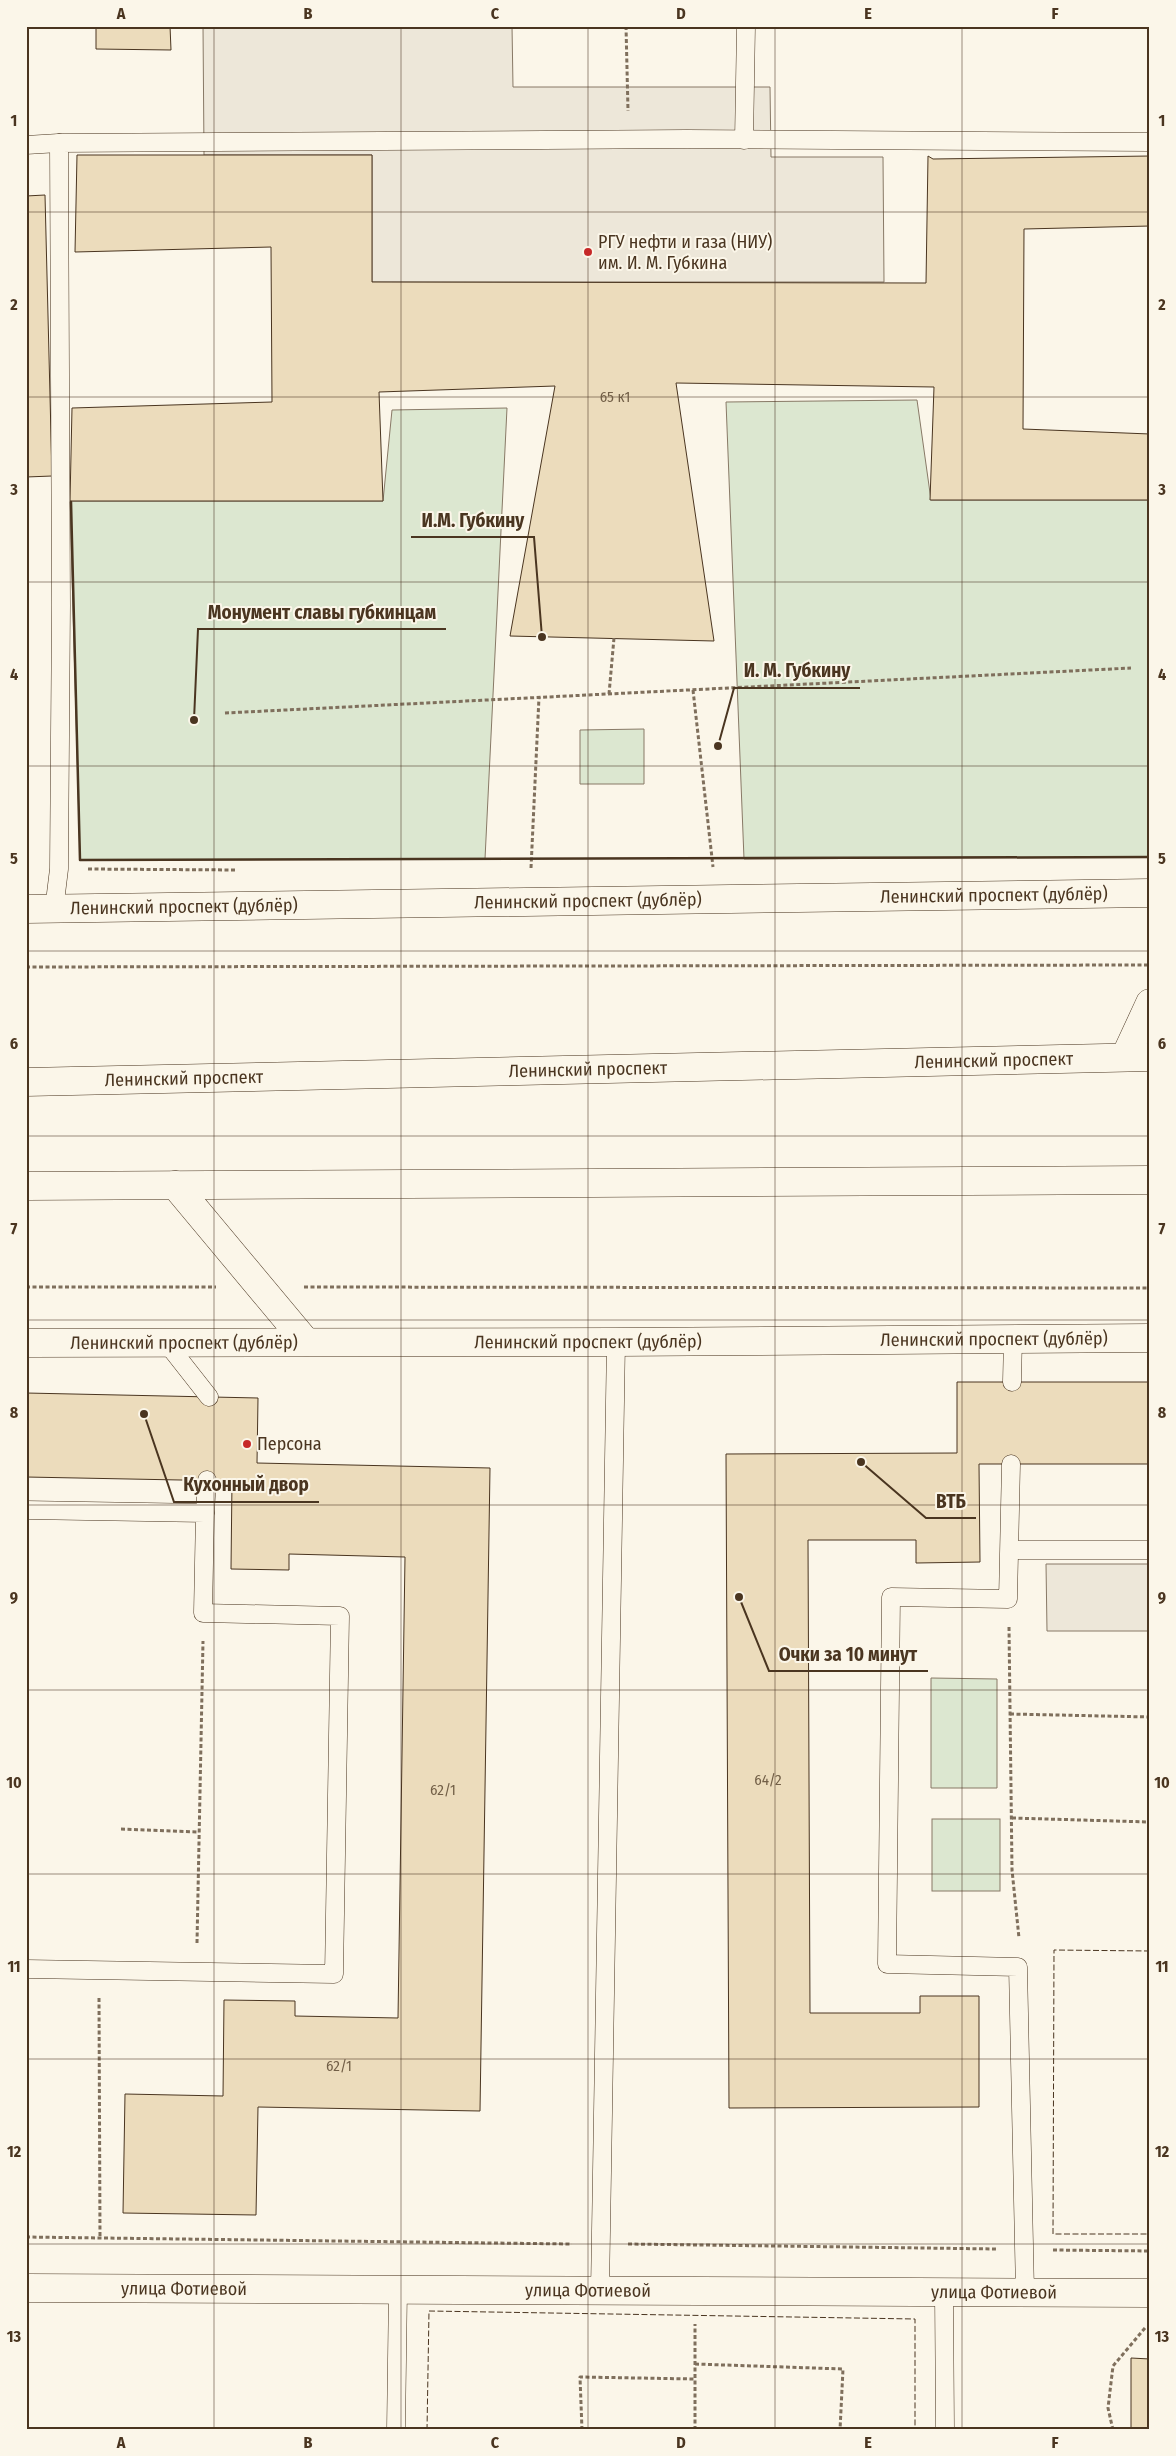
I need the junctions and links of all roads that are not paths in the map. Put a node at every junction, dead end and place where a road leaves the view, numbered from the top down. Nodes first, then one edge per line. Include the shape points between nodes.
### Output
1 (746, 26) edge
2 (744, 140) junction
3 (1150, 142) edge
4 (59, 143) junction
5 (26, 145) edge
6 (1150, 894) edge
7 (26, 909) edge
8 (54, 910) junction
9 (1150, 1003) edge
10 (1137, 1057) edge
11 (26, 1082) edge
12 (1150, 1180) edge
13 (175, 1185) junction
14 (26, 1186) edge
15 (1013, 1338) junction
16 (1150, 1338) edge
17 (165, 1342) junction
18 (306, 1342) junction
19 (616, 1342) junction
20 (26, 1343) edge
21 (1012, 1382) dead end
22 (209, 1396) dead end
23 (1010, 1464) dead end
24 (207, 1480) dead end
25 (26, 1510) edge
26 (205, 1513) junction
27 (1010, 1550) junction
28 (1150, 1550) edge
29 (26, 1969) edge
30 (26, 2288) edge
31 (398, 2289) junction
32 (600, 2290) junction
33 (944, 2292) junction
34 (1025, 2292) junction
35 (1150, 2293) edge
36 (396, 2430) edge
37 (945, 2430) edge

1 - 2 lane
2 - 3 lane
2 - 4 lane
4 - 5 lane
4 - 8 lane via 61,605 59,869
6 - 8 street, Ленинский проспект (дублёр)
7 - 8 street, Ленинский проспект (дублёр)
9 - 10 street
10 - 11 street, Ленинский проспект
12 - 13 street
13 - 14 street
13 - 18 street
15 - 16 street, Ленинский проспект (дублёр)
15 - 19 street, Ленинский проспект (дублёр)
15 - 21 lane
17 - 18 street, Ленинский проспект (дублёр)
17 - 20 street, Ленинский проспект (дублёр)
17 - 22 lane
18 - 19 street, Ленинский проспект (дублёр)
19 - 32 lane
23 - 27 lane
24 - 26 lane
25 - 26 lane
26 - 29 lane via 204,1613 340,1616 334,1974
27 - 28 lane
27 - 34 lane via 1008,1599 890,1597 887,1964 1018,1967
30 - 31 street, улица Фотиевой
31 - 32 street, улица Фотиевой
31 - 36 lane
32 - 33 street, улица Фотиевой
33 - 34 street, улица Фотиевой
33 - 37 lane
34 - 35 street, улица Фотиевой

